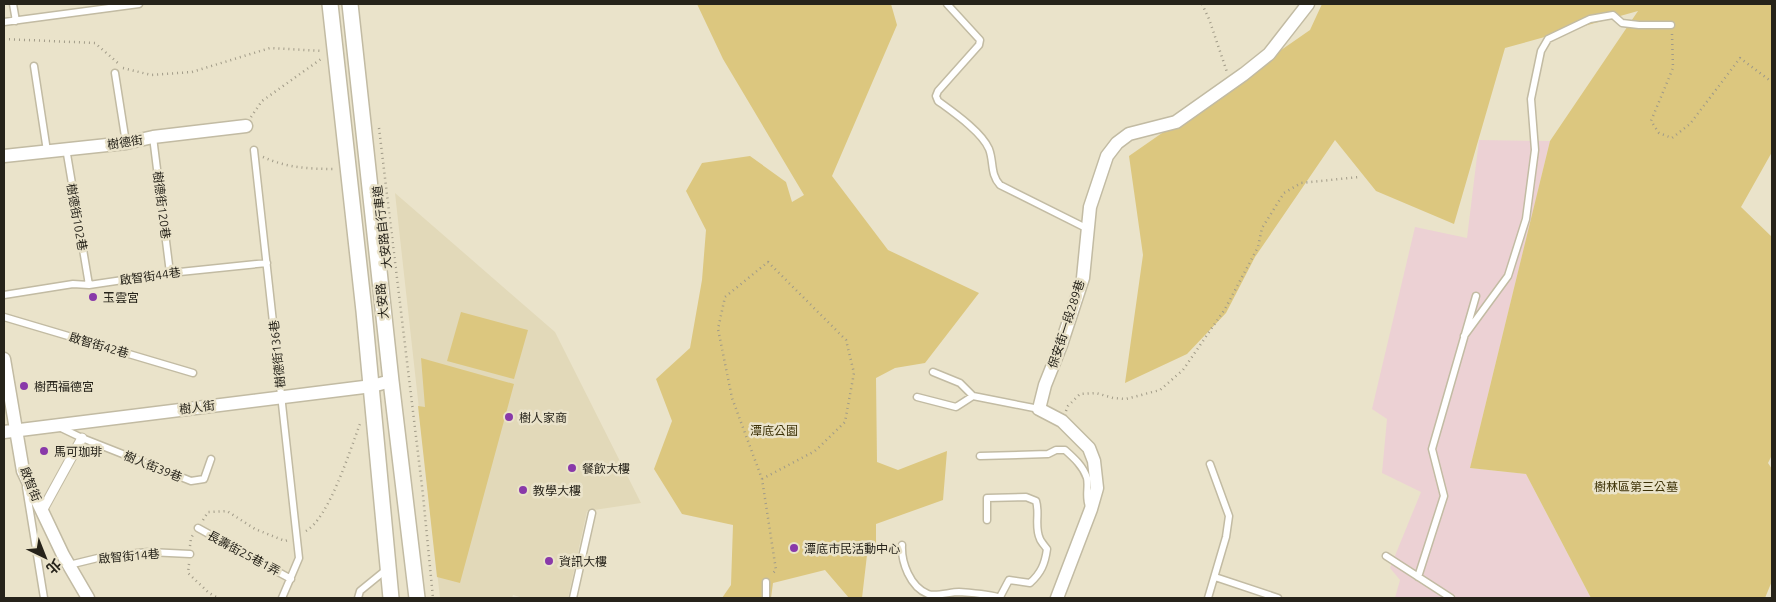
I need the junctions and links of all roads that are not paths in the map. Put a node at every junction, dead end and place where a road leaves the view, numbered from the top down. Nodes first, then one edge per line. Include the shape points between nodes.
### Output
1 (13, 4) edge
2 (139, 4) edge
3 (330, 4) edge
4 (350, 4) edge
5 (947, 4) edge
6 (1308, 4) edge
7 (16, 21) junction
8 (4, 22) edge
9 (1671, 25) road end
10 (34, 66) dead end
11 (115, 73) dead end
12 (246, 126) dead end
13 (153, 137) junction
14 (126, 142) junction
15 (66, 148) junction
16 (254, 150) dead end
17 (47, 151) junction
18 (4, 156) edge
19 (1088, 229) junction
20 (267, 263) junction
21 (170, 273) junction
22 (89, 285) junction
23 (4, 295) edge
24 (1476, 296) dead end
25 (4, 317) edge
26 (1464, 336) junction
27 (4, 359) edge
28 (933, 372) dead end
29 (193, 373) dead end
30 (391, 381) junction
31 (372, 386) junction
32 (281, 396) junction
33 (974, 396) junction
34 (917, 397) dead end
35 (1039, 409) junction
36 (56, 425) junction
37 (10, 431) edge
38 (82, 438) junction
39 (980, 456) dead end
40 (211, 460) dead end
41 (1210, 464) dead end
42 (23, 471) junction
43 (1091, 509) junction
44 (42, 511) junction
45 (592, 513) dead end
46 (987, 520) dead end
47 (198, 528) dead end
48 (902, 545) dead end
49 (190, 554) dead end
50 (1386, 556) dead end
51 (69, 565) junction
52 (388, 568) junction
53 (1215, 577) junction
54 (1418, 577) junction
55 (291, 579) junction
56 (766, 582) road end
57 (44, 598) edge
58 (88, 598) edge
59 (282, 598) edge
60 (358, 598) edge
61 (391, 598) edge
62 (417, 598) edge
63 (573, 598) edge
64 (766, 598) edge
65 (1001, 598) edge
66 (1057, 598) edge
67 (1208, 598) edge
68 (1278, 598) edge
69 (1451, 598) edge

1 - 7 lane
2 - 7 lane
3 - 31 street, 大安路
4 - 30 street, 大安路
5 - 19 lane via 980,40 938,91 938,101 968,124 988,146 994,178 1000,185
6 - 19 street, 保安街一段289巷 via 1269,54 1230,83 1176,122 1129,134 1117,143 1106,156 1090,207
7 - 8 lane
9 - 26 lane via 1622,23 1613,15 1590,19 1548,39 1541,51 1532,99 1535,150 1526,219 1508,276
10 - 17 lane
11 - 14 lane
12 - 13 street, 樹德街
13 - 14 street, 樹德街
13 - 21 lane, 樹德街120巷
14 - 15 street, 樹德街
15 - 17 street, 樹德街
15 - 22 lane, 樹德街102巷
16 - 20 lane, 樹德街136巷
17 - 18 street, 樹德街
19 - 35 street, 保安街一段289巷 via 1083,278
20 - 21 lane, 啟智街44巷
20 - 32 lane, 樹德街136巷
21 - 22 lane, 啟智街44巷
22 - 23 lane, 啟智街44巷 via 73,284
24 - 26 lane
25 - 29 lane, 啟智街42巷
26 - 54 lane via 1432,449 1444,496
27 - 37 street, 啟智街
28 - 33 lane via 960,382
30 - 31 street, 樹人街
30 - 62 street, 大安路
31 - 32 street, 樹人街
31 - 52 street, 大安路
32 - 36 street, 樹人街
32 - 55 lane, 樹德街136巷 via 299,558
33 - 34 lane via 956,407
33 - 35 lane
35 - 43 street via 1062,421 1089,448 1097,488
36 - 37 street, 樹人街
36 - 38 lane, 樹人街39巷
37 - 42 street, 啟智街
38 - 40 lane, 樹人街39巷 via 191,481 204,479
38 - 44 street
39 - 43 lane via 1048,454 1065,450 1078,461 1087,478 1087,502
41 - 53 lane via 1229,516
42 - 44 street, 啟智街
42 - 57 lane
43 - 66 street
44 - 51 street, 啟智街
45 - 63 lane
46 - 65 lane via 987,498 1026,497 1036,501 1039,538 1047,549 1039,575 1030,583 1009,580
47 - 55 lane, 長壽街25巷1弄
48 - 65 lane via 907,572 917,587 929,595 958,592
49 - 51 lane, 啟智街14巷 via 148,552 106,556
50 - 54 lane
51 - 58 street, 啟智街
52 - 60 lane via 360,591
52 - 61 street, 大安路
53 - 67 lane
53 - 68 lane
54 - 69 lane
55 - 59 lane
56 - 64 lane

